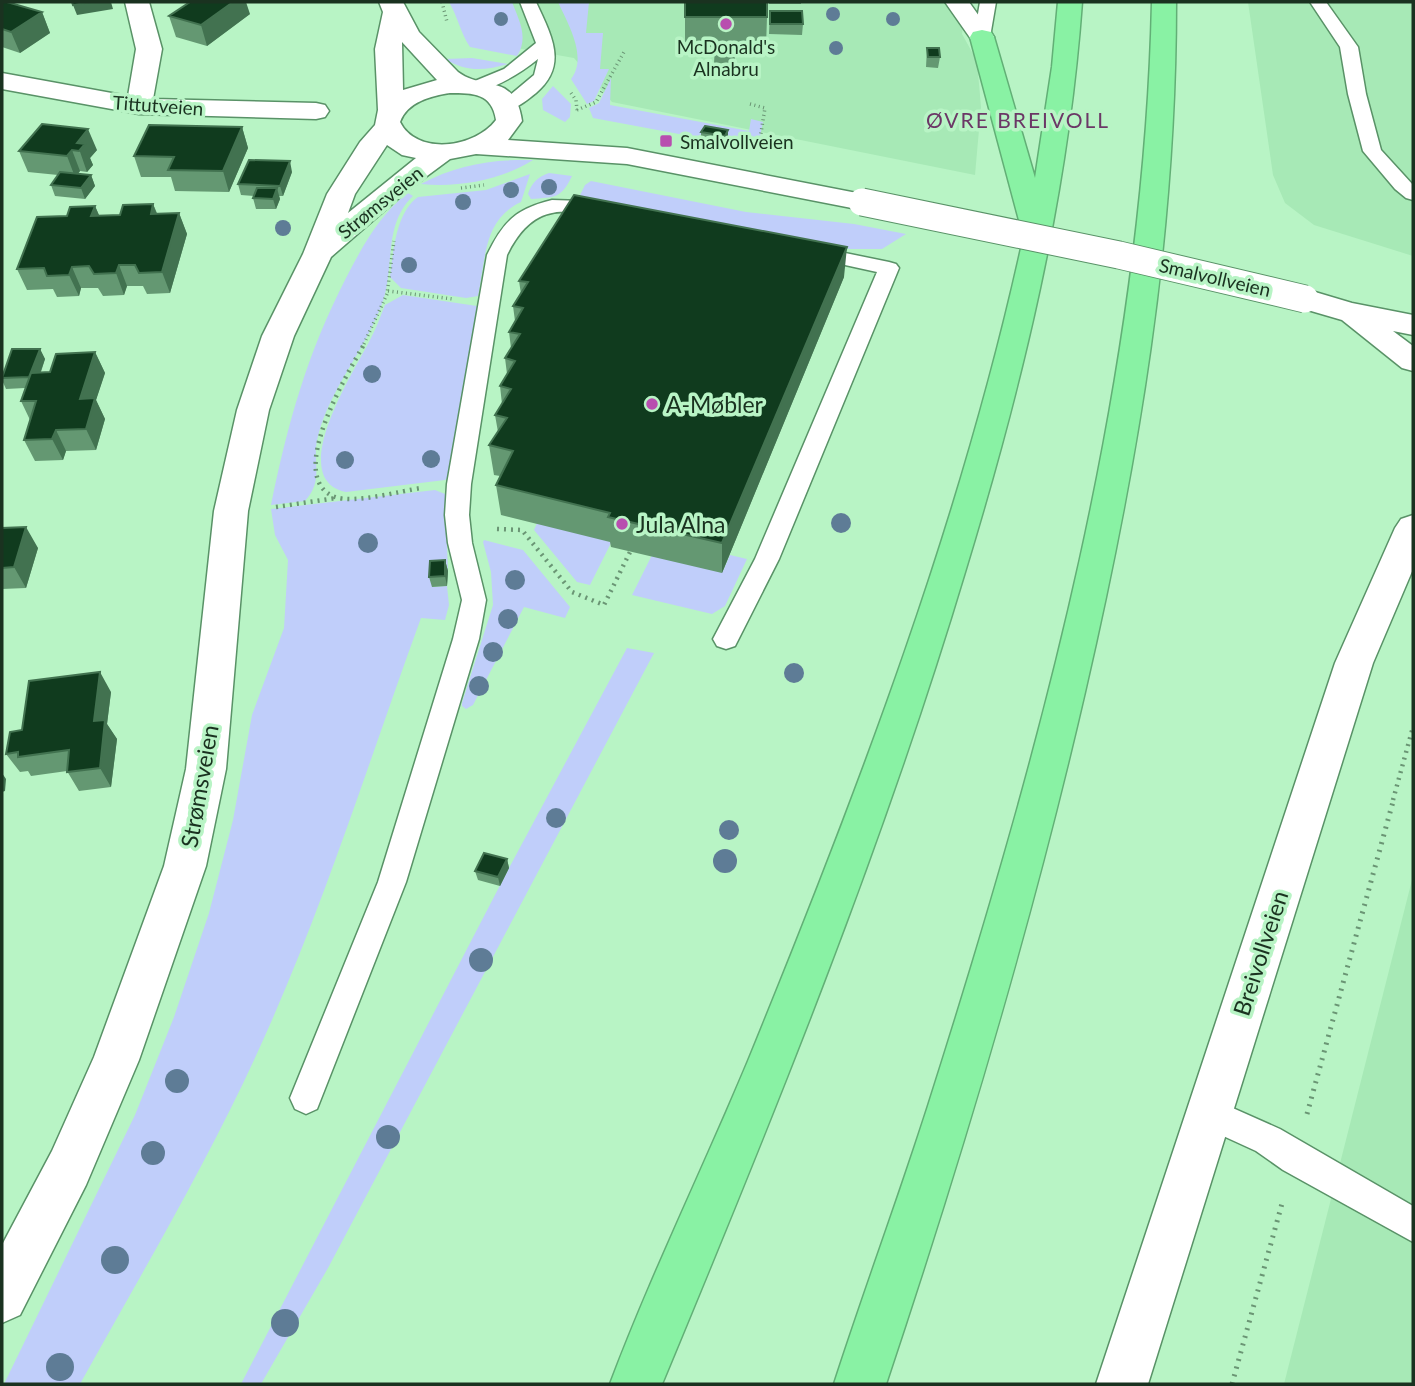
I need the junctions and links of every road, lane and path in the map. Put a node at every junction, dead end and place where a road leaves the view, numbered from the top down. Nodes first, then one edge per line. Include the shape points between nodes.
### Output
1 (137, 2) edge
2 (528, 2) edge
3 (957, 2) edge
4 (988, 2) edge
5 (1070, 2) edge
6 (1164, 2) edge
7 (1318, 2) edge
8 (393, 7) edge
9 (982, 37) junction
10 (544, 45) junction
11 (624, 52) dead end
12 (2, 81) edge
13 (468, 86) junction
14 (570, 92) dead end
15 (750, 104) dead end
16 (139, 106) junction
17 (577, 110) junction
18 (316, 111) dead end
19 (524, 117) junction
20 (389, 119) junction
21 (576, 119) dead end
22 (477, 146) junction
23 (442, 152) junction
24 (627, 156) junction
25 (757, 156) dead end
26 (1413, 194) edge
27 (618, 214) edge
28 (1037, 235) junction
29 (396, 236) dead end
30 (794, 249) edge
31 (318, 254) junction
32 (388, 291) junction
33 (489, 303) junction
34 (1349, 312) junction
35 (1413, 325) edge
36 (1413, 361) edge
37 (459, 484) junction
38 (337, 497) junction
39 (231, 511) junction
40 (1413, 527) edge
41 (458, 529) junction
42 (630, 552) edge
43 (726, 639) dead end
44 (1413, 727) edge
45 (306, 1098) dead end
46 (1208, 1113) junction
47 (1295, 1158) junction
48 (1413, 1225) edge
49 (2, 1297) edge
50 (636, 1384) edge
51 (860, 1384) edge
52 (1122, 1384) edge
53 (1232, 1384) edge

1 - 16 street via 149,49
2 - 10 lane
3 - 9 street
4 - 9 lane
5 - 28 highway via 1061,98
6 - 51 highway via 1161,144 1153,227 1128,399 1087,602 1054,744 959,1087
7 - 26 lane via 1349,47 1372,150
8 - 13 street via 427,57
8 - 20 street
9 - 28 highway
10 - 13 lane via 510,73
10 - 19 lane via 548,60 544,75
11 - 17 path via 596,102
12 - 16 street, Tittutveien
13 - 19 street, Smalvollveien via 500,97
13 - 20 street, Strømsveien via 426,89 399,102
14 - 17 path
15 - 25 path via 765,108
16 - 18 street, Tittutveien
17 - 21 path
19 - 22 street
19 - 24 street, Smalvollveien
20 - 23 street via 392,136 412,148
20 - 31 street, Strømsveien via 341,194
22 - 23 street
22 - 24 street, Smalvollveien
23 - 31 street, Strømsveien
24 - 34 street, Smalvollveien, bridge via 1119,255
27 - 33 lane via 577,205 553,206 518,219 497,255
28 - 50 highway via 982,460 890,750 768,1065
29 - 32 path
30 - 43 lane via 889,268 767,559
31 - 39 street, Strømsveien via 278,337 253,410
32 - 33 path
32 - 38 path via 328,414 320,440 318,475 324,490
33 - 37 lane
34 - 35 street, Smalvollveien
34 - 36 street, Smalvollveien
37 - 38 path
37 - 41 lane
38 - 39 path
39 - 49 street, Strømsveien via 206,769 185,866 116,1060 69,1168
40 - 46 street, Breivollveien via 1354,663
41 - 42 path via 522,530 572,592 604,605
41 - 45 lane via 474,600 466,639 392,882
44 - 47 path
46 - 47 lane via 1268,1140
46 - 52 street, Breivollveien
47 - 48 lane
47 - 53 path

